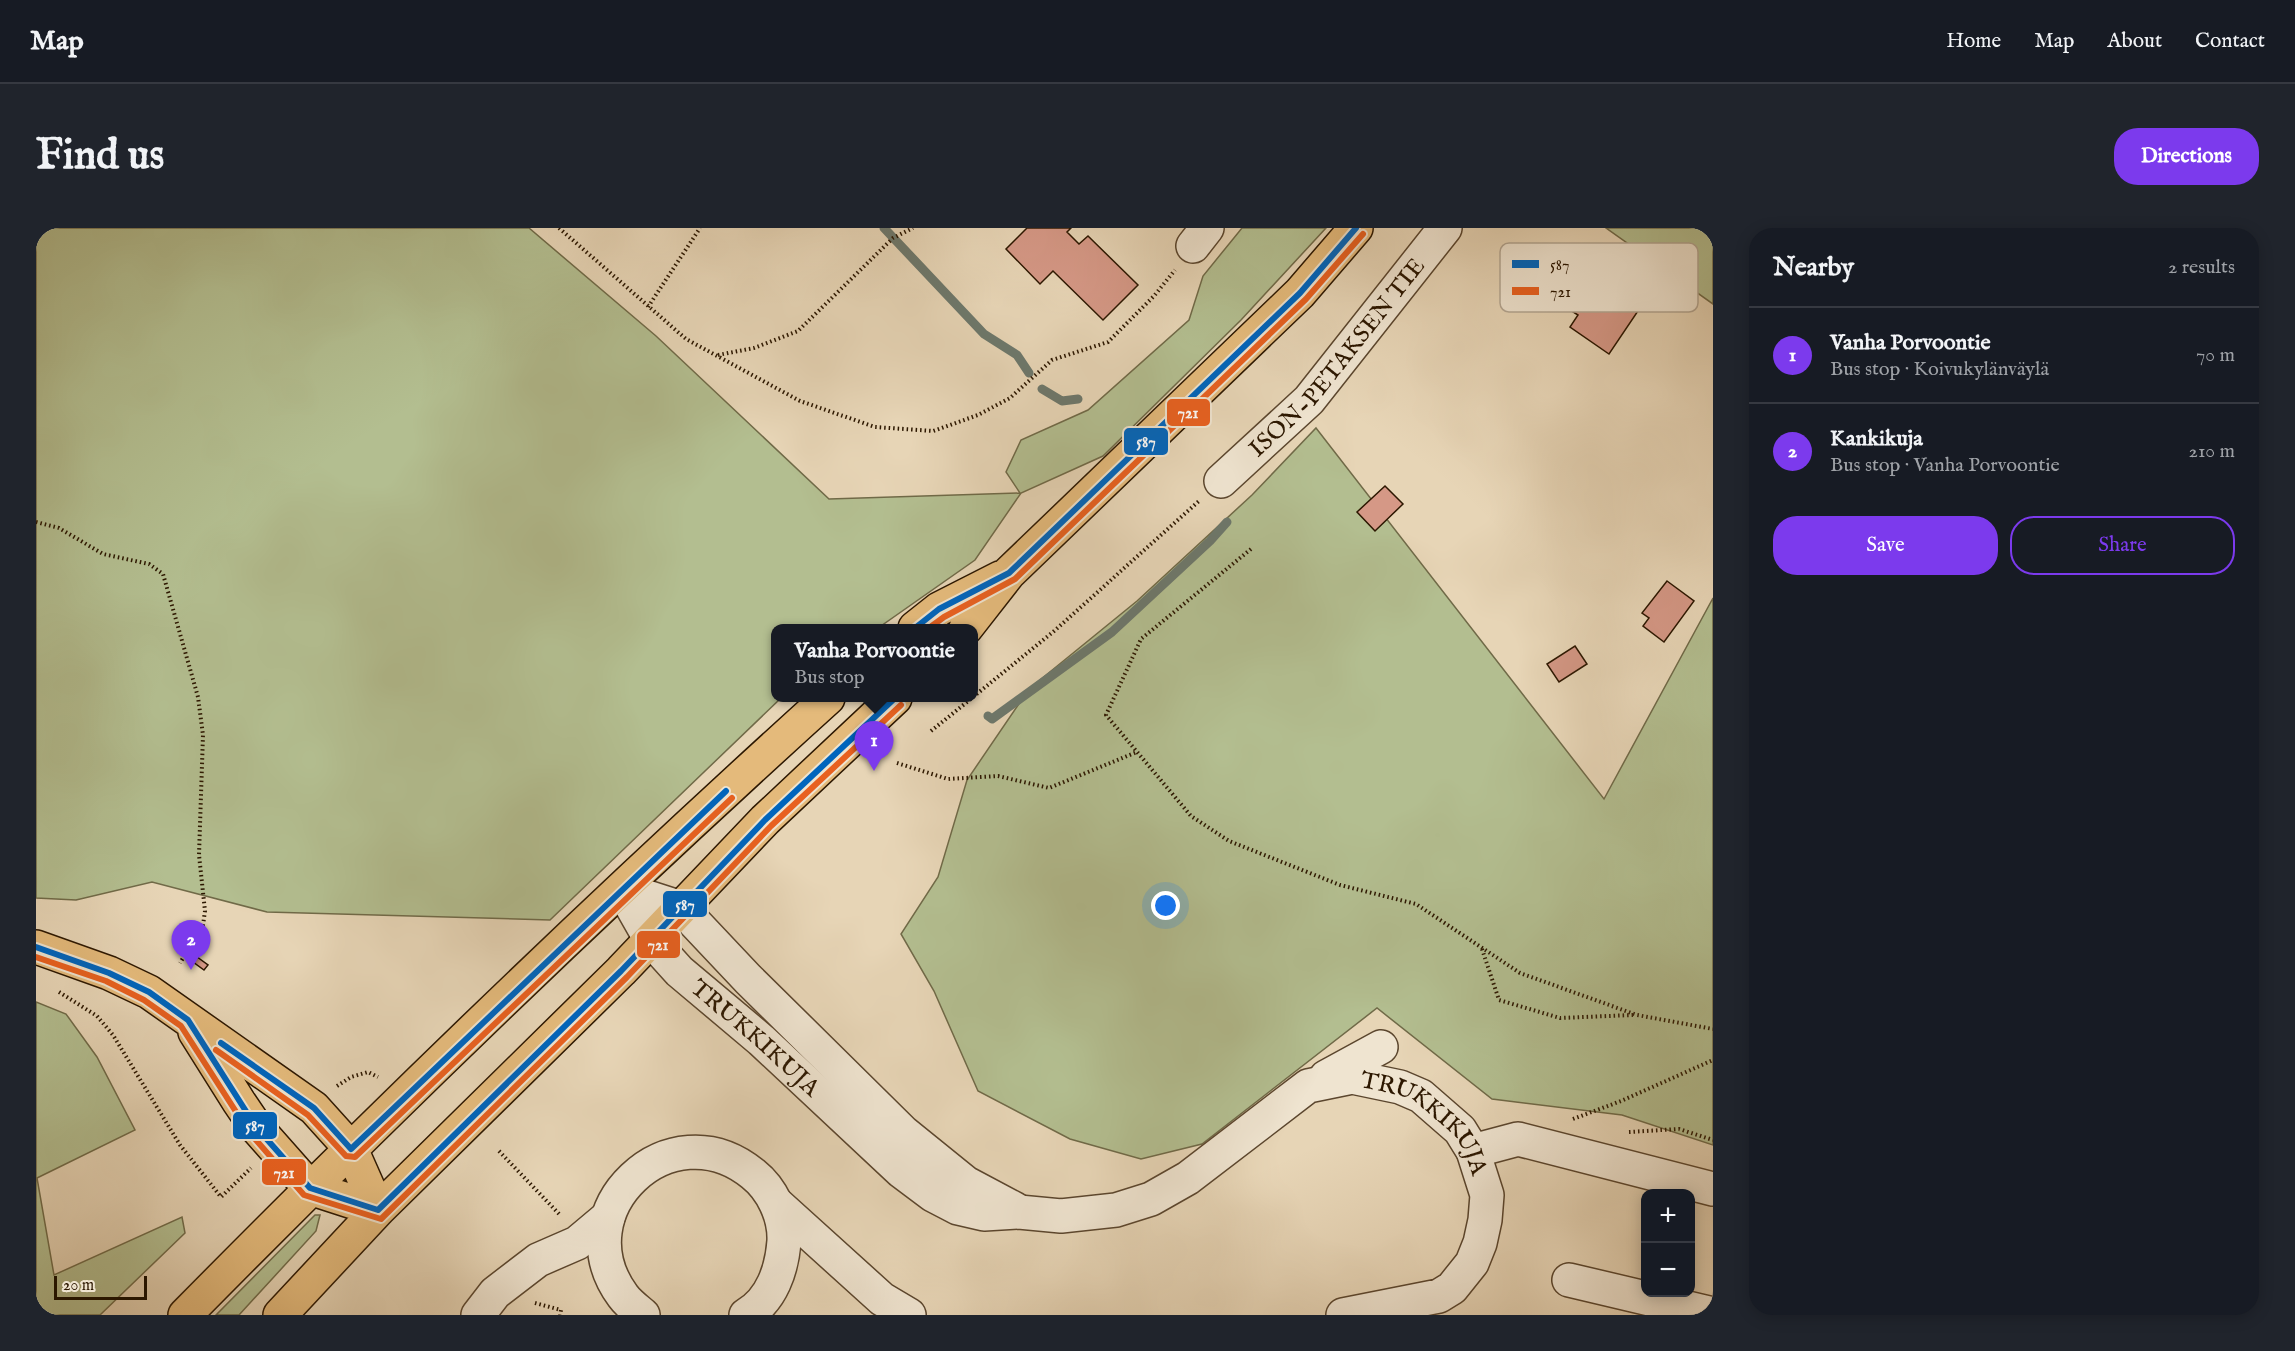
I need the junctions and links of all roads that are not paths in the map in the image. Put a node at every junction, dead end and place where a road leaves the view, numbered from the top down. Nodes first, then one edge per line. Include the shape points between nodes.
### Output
1 (1356, 228) edge
2 (1445, 228) edge
3 (1221, 481) road end
4 (1009, 573) junction
5 (920, 624) edge
6 (969, 624) edge
7 (824, 702) edge
8 (891, 702) edge
9 (622, 889) junction
10 (681, 908) junction
11 (651, 940) junction
12 (36, 947) edge
13 (188, 1020) junction
14 (1381, 1047) dead end
15 (1308, 1086) junction
16 (351, 1149) junction
17 (1473, 1151) junction
18 (310, 1188) junction
19 (1713, 1190) edge
20 (777, 1204) junction
21 (1010, 1207) junction
22 (378, 1210) junction
23 (608, 1217) junction
24 (1569, 1280) dead end
25 (1449, 1302) edge
26 (1357, 1314) edge
27 (1713, 1314) edge
28 (185, 1315) edge
29 (280, 1315) edge
30 (478, 1315) edge
31 (643, 1315) edge
32 (746, 1315) edge
33 (909, 1315) edge

1 - 4 main road via 1300,293
2 - 3 street, ISON-PETAKSEN TIE via 1309,400
4 - 5 main road via 939,609
4 - 6 main road
7 - 9 main road
8 - 10 main road via 765,820
9 - 10 street, TRUKKIKUJA
9 - 11 street, TRUKKIKUJA
9 - 16 main road
10 - 11 main road
10 - 21 street, TRUKKIKUJA via 903,1132 966,1183
11 - 21 street, TRUKKIKUJA via 680,971 761,1040 901,1171 933,1195 958,1208 984,1214
11 - 22 main road
12 - 13 main road via 149,992
13 - 16 main road via 314,1108
13 - 18 main road via 256,1127
14 - 15 street
15 - 17 street, TRUKKIKUJA via 1352,1077 1400,1087 1421,1096 1442,1112
15 - 21 street, TRUKKIKUJA via 1188,1178 1151,1199 1116,1210 1061,1216
16 - 18 main road
16 - 22 main road
17 - 19 street via 1518,1139
17 - 25 street, TRUKKIKUJA via 1487,1195 1485,1220 1472,1263
18 - 22 main road
18 - 28 main road
20 - 23 street via 762,1181 740,1164 715,1154 688,1151 661,1158 637,1172 619,1192
20 - 32 street via 784,1233 783,1262 771,1290
20 - 33 street via 882,1299
22 - 29 main road
23 - 30 street via 577,1243 538,1260 495,1293
23 - 31 street via 604,1245 610,1273 623,1297
24 - 27 street
25 - 26 street, TRUKKIKUJA via 1439,1296

